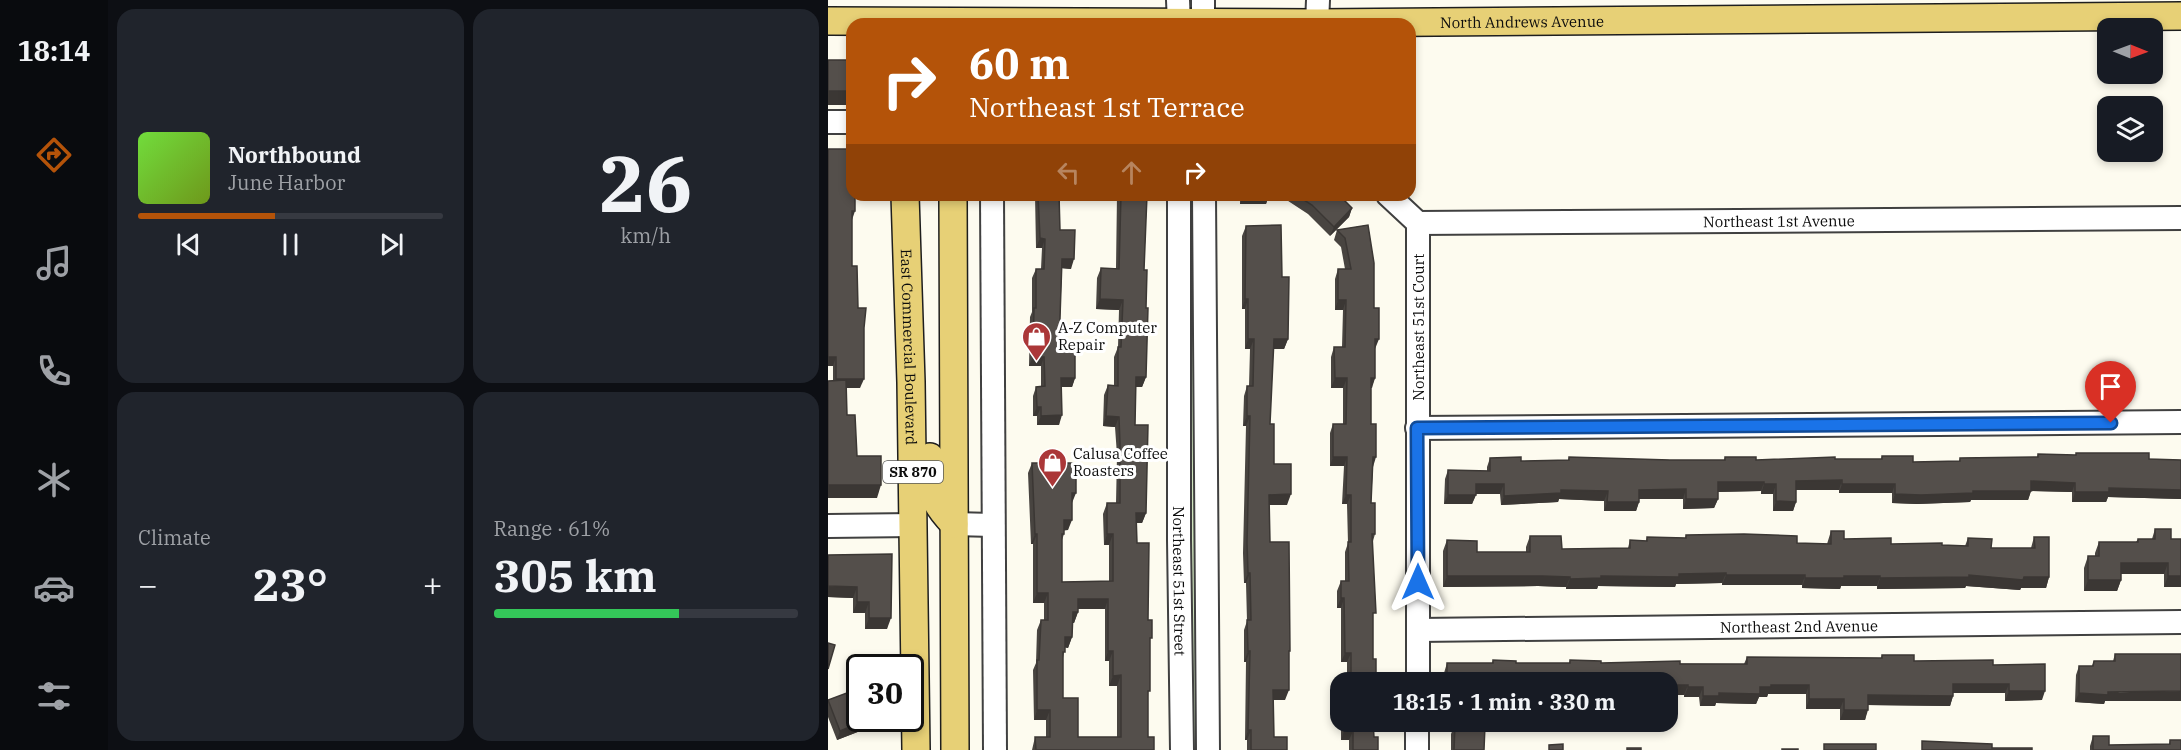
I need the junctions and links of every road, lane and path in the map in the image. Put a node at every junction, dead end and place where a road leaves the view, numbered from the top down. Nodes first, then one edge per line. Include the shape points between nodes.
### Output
1 (1318, 0) edge
2 (900, 15) edge
3 (953, 15) edge
4 (1191, 16) edge
5 (2181, 16) edge
6 (864, 18) edge
7 (1222, 18) edge
8 (1317, 18) edge
9 (846, 20) edge
10 (828, 21) edge
11 (1416, 23) edge
12 (828, 122) edge
13 (846, 122) edge
14 (905, 201) edge
15 (953, 201) edge
16 (992, 201) edge
17 (1179, 201) edge
18 (1204, 201) edge
19 (1394, 201) edge
20 (2181, 218) edge
21 (1418, 223) junction
22 (911, 382) junction
23 (2181, 422) edge
24 (1417, 428) junction
25 (954, 524) junction
26 (914, 525) junction
27 (993, 525) junction
28 (828, 526) edge
29 (1179, 540) junction
30 (1207, 540) junction
31 (2181, 622) edge
32 (1418, 630) junction
33 (1418, 672) edge
34 (955, 697) junction
35 (1417, 732) edge
36 (916, 750) edge
37 (955, 750) edge
38 (995, 750) edge
39 (1182, 750) edge
40 (1208, 750) edge
41 (1417, 750) edge

1 - 8 street
2 - 3 main road, North Andrews Avenue
2 - 6 main road, North Andrews Avenue
3 - 4 main road, North Andrews Avenue
4 - 7 main road, North Andrews Avenue
5 - 11 main road, North Andrews Avenue
9 - 10 main road, North Andrews Avenue
12 - 13 street
14 - 22 main road, East Commercial Boulevard / SR 870
15 - 25 main road, SR 870
16 - 27 street
17 - 29 street, Northeast 51st Street
18 - 30 street, Northeast 51st Street
19 - 21 street
20 - 21 street, Northeast 1st Avenue
21 - 24 street, Northeast 51st Court
22 - 25 main road via 926,396 928,404 934,499
22 - 26 main road, East Commercial Boulevard / SR 870
23 - 24 street
24 - 32 street, Northeast 51st Court
25 - 27 street
25 - 34 main road, SR 870
26 - 28 street
26 - 34 main road via 934,554 938,677 942,688
26 - 36 main road, East Commercial Boulevard / SR 870
27 - 38 street
29 - 30 street
29 - 39 street, Northeast 51st Street
30 - 40 street, Northeast 51st Street
31 - 32 street, Northeast 2nd Avenue
32 - 33 street, Northeast 51st Court
34 - 37 main road, SR 870
35 - 41 street

